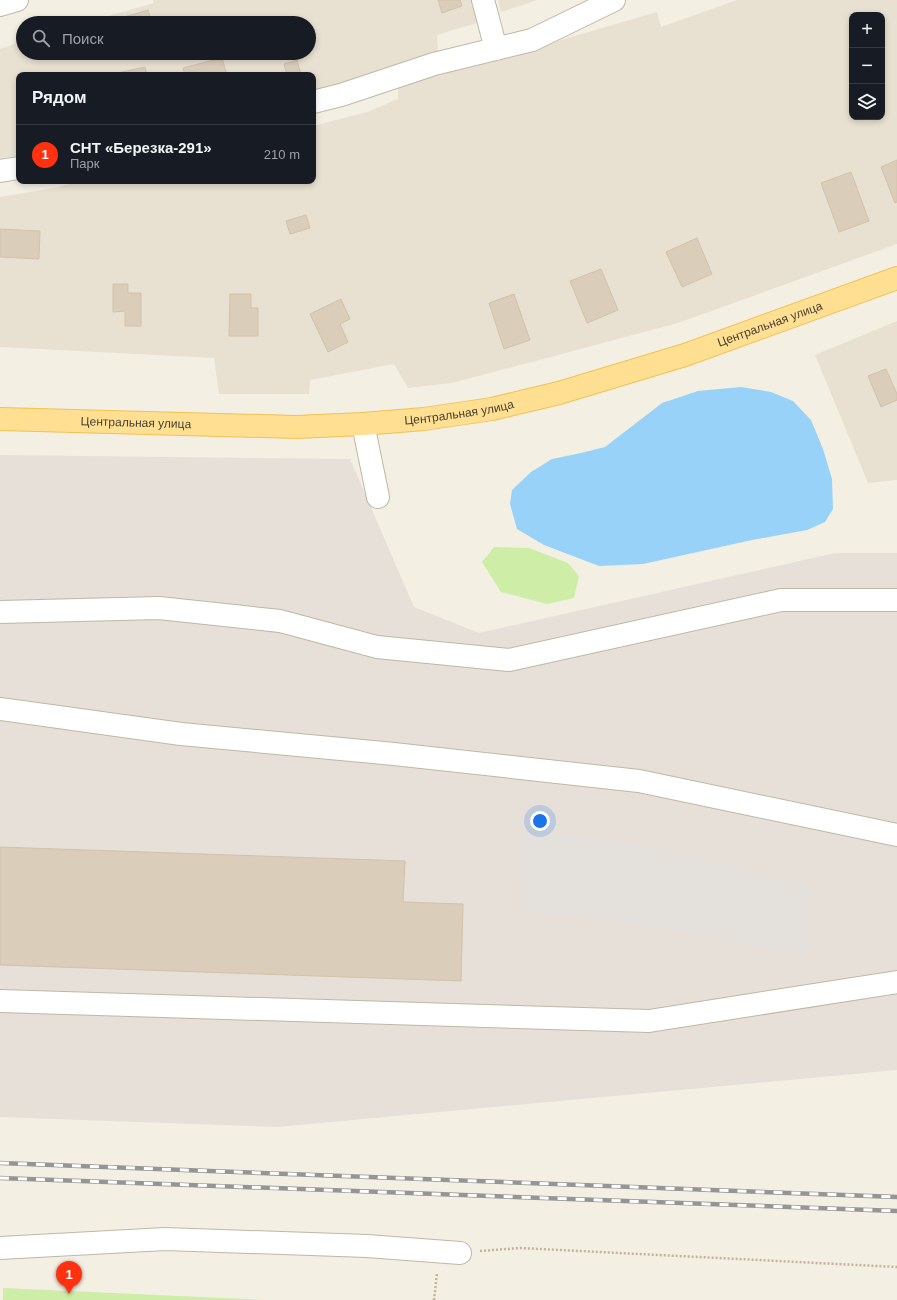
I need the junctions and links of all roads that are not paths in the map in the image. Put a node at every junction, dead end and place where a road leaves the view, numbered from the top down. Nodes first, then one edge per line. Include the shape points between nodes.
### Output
1 (17, 0) edge
2 (483, 0) edge
3 (614, 0) edge
4 (0, 6) edge
5 (496, 49) junction
6 (316, 101) edge
7 (16, 168) edge
8 (0, 171) edge
9 (897, 278) edge
10 (0, 419) edge
11 (363, 424) junction
12 (378, 497) dead end
13 (897, 600) edge
14 (0, 612) edge
15 (0, 709) edge
16 (897, 835) edge
17 (897, 982) edge
18 (0, 1001) edge
19 (0, 1248) edge
20 (460, 1253) road end

1 - 4 street
2 - 5 street
3 - 5 street via 532,40
5 - 6 street via 434,64
7 - 8 street
9 - 11 main road, Центральная улица via 685,355 558,393 492,409 424,419
10 - 11 main road, Центральная улица via 296,427
11 - 12 street
13 - 14 street via 780,600 509,660 377,647 280,621 159,608
15 - 16 street via 181,734 639,781
17 - 18 street via 649,1021
19 - 20 street via 165,1239 367,1246

